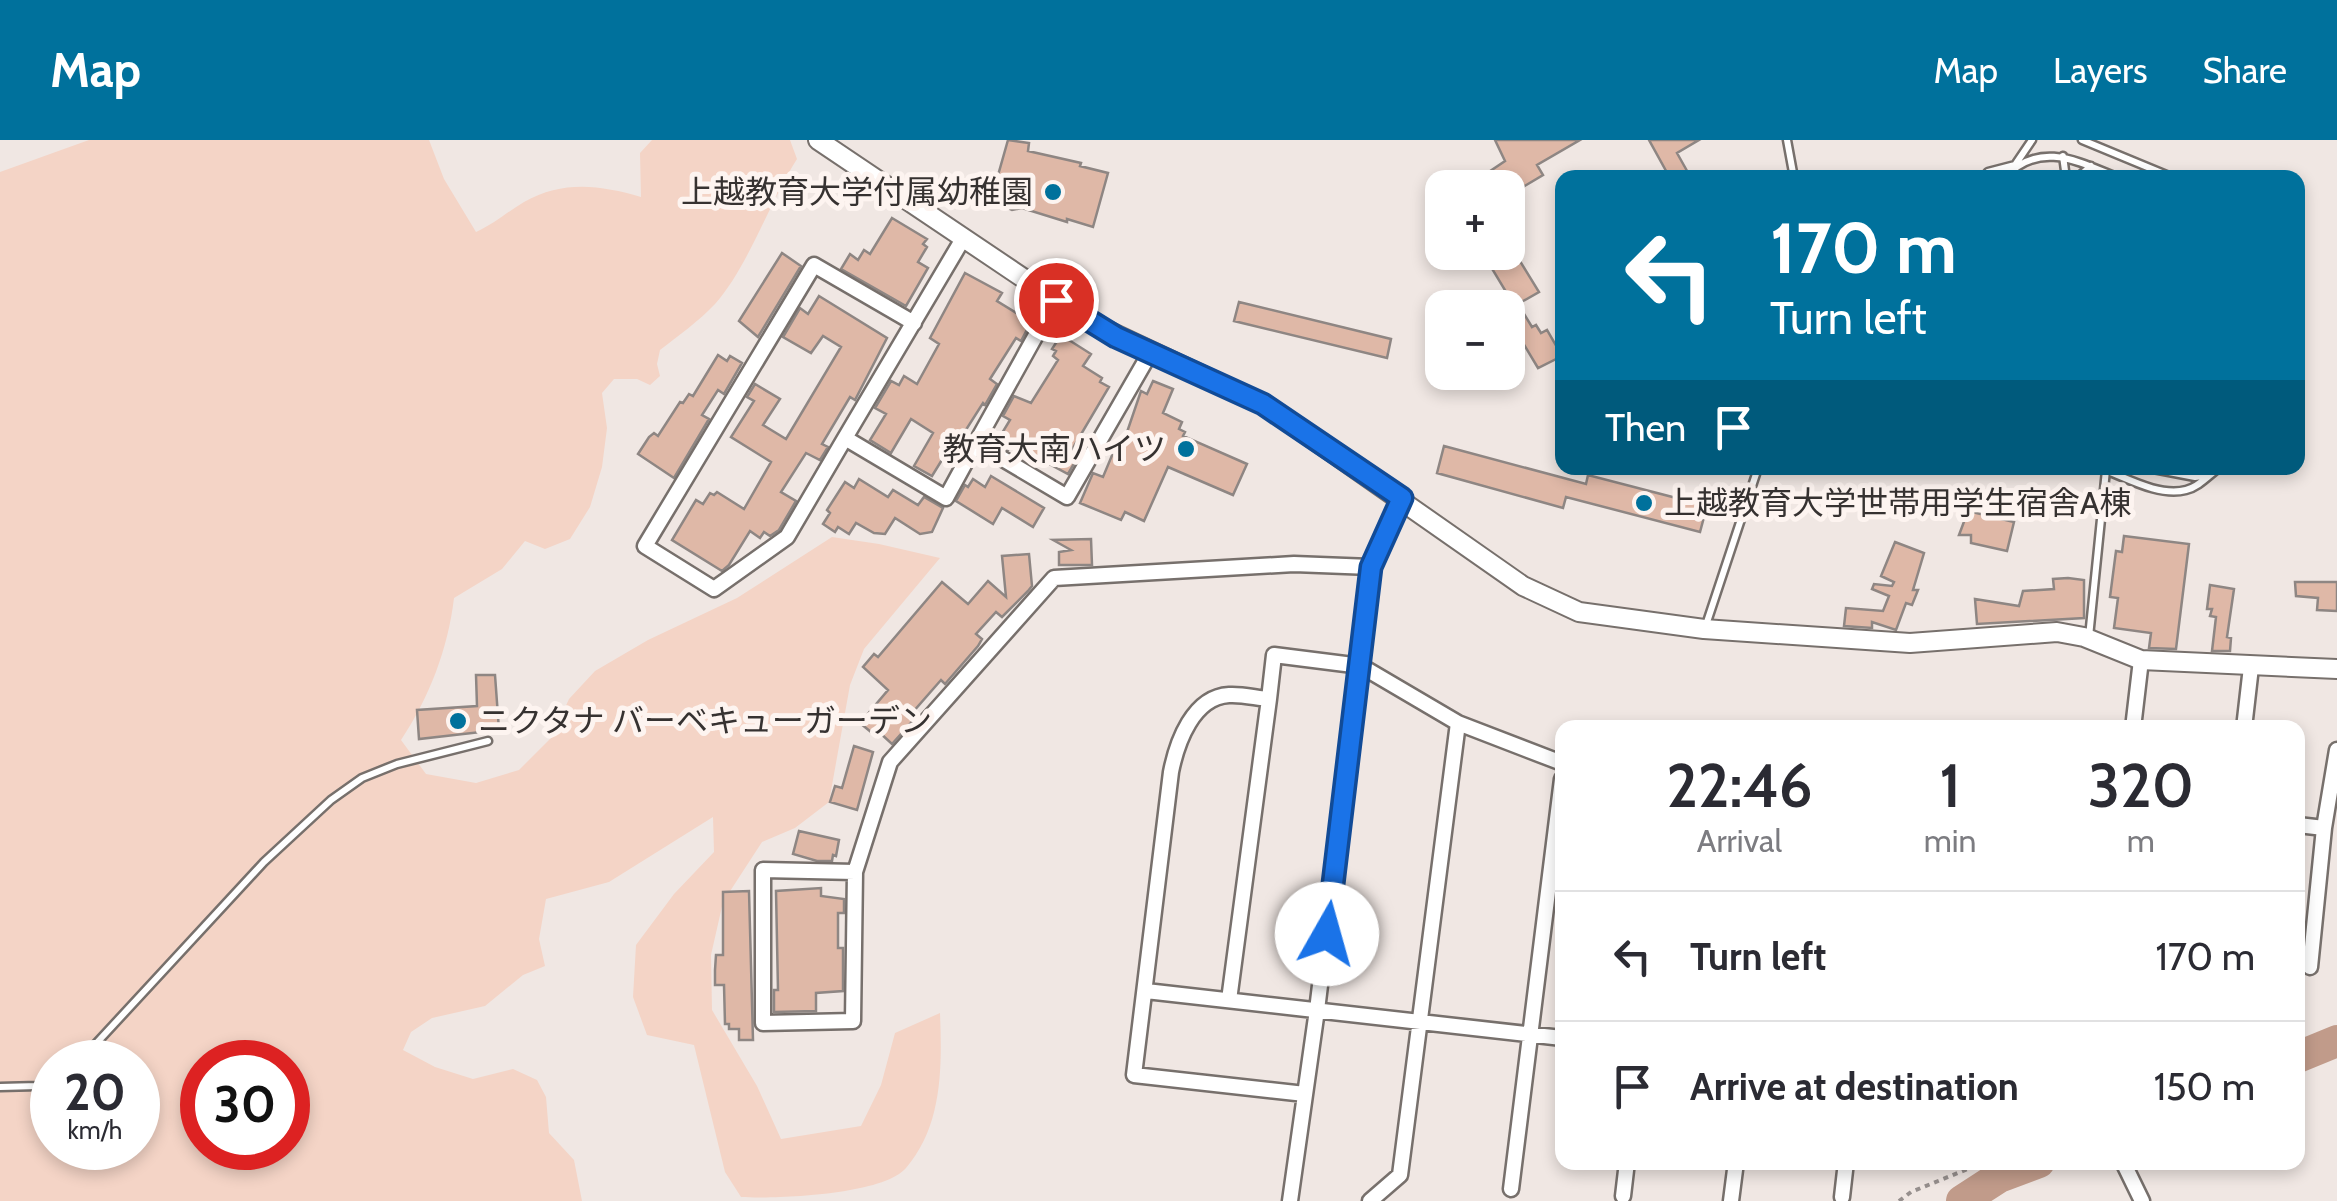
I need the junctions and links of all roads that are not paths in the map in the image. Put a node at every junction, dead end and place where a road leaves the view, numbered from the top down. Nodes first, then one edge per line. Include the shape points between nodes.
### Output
1 (818, 140) edge
2 (1786, 140) edge
3 (2032, 140) edge
4 (2082, 140) edge
5 (2064, 156) junction
6 (2014, 165) junction
7 (2091, 166) junction
8 (1792, 170) edge
9 (1995, 170) edge
10 (2010, 170) edge
11 (2065, 170) edge
12 (2086, 170) edge
13 (2098, 170) edge
14 (2155, 170) edge
15 (964, 237) junction
16 (1056, 300) junction
17 (914, 323) junction
18 (1150, 352) junction
19 (845, 438) junction
20 (976, 443) junction
21 (1756, 475) edge
22 (2102, 475) edge
23 (2127, 475) edge
24 (2187, 475) edge
25 (2209, 475) joint
26 (1402, 498) junction
27 (1371, 567) junction
28 (1704, 629) junction
29 (2088, 638) junction
30 (2141, 660) junction
31 (1361, 666) junction
32 (2252, 666) junction
33 (2337, 669) edge
34 (1269, 699) junction
35 (2133, 720) edge
36 (2245, 720) edge
37 (1458, 723) junction
38 (488, 740) dead end
39 (2337, 750) edge
40 (1555, 760) edge
41 (2305, 826) edge
42 (2324, 828) junction
43 (1555, 835) edge
44 (855, 872) junction
45 (2310, 966) dead end
46 (1146, 990) junction
47 (1229, 1000) junction
48 (1317, 1010) junction
49 (1420, 1022) junction
50 (1530, 1034) junction
51 (1555, 1037) edge
52 (99, 1040) edge
53 (30, 1086) edge
54 (0, 1087) edge
55 (1305, 1094) junction
56 (1625, 1170) edge
57 (1735, 1170) edge
58 (1845, 1170) edge
59 (2127, 1170) edge
60 (1511, 1188) dead end
61 (1622, 1196) dead end
62 (1842, 1196) dead end
63 (1290, 1201) edge
64 (1370, 1201) edge
65 (1731, 1201) edge
66 (2142, 1201) edge

1 - 15 street
2 - 8 lane
3 - 6 lane
4 - 14 lane
5 - 6 lane via 2046,152
5 - 7 lane
5 - 11 lane
6 - 9 lane
6 - 10 lane
7 - 12 lane
7 - 13 lane
15 - 16 street
15 - 17 street
16 - 18 street
16 - 20 street
17 - 19 street
17 - 19 street via 814,265 645,546 714,589 787,537
18 - 20 street via 1067,497
18 - 26 street via 1263,404
19 - 20 street via 946,498
21 - 28 lane
22 - 29 lane
23 - 25 lane via 2158,490 2185,490
24 - 25 lane
26 - 27 street
26 - 28 street via 1549,600 1579,612
27 - 31 street
27 - 44 street via 1294,564 1054,578 890,762
28 - 29 street via 1910,643 2057,632
29 - 30 street
30 - 32 street
30 - 35 street
31 - 34 street via 1274,655
31 - 37 street
31 - 48 street
32 - 33 street
32 - 36 street
34 - 46 street via 1212,699 1176,750
34 - 47 street
37 - 40 street
37 - 49 street
38 - 52 lane via 397,764 331,800 264,862
39 - 42 street
41 - 42 street
42 - 45 street
43 - 50 street
44 - 44 street via 853,1021 762,1024 762,870
46 - 47 street
46 - 55 street via 1134,1076
47 - 48 street
48 - 49 street
48 - 55 street
49 - 50 street
49 - 64 street via 1400,1175
50 - 51 street
50 - 60 street
53 - 54 lane
55 - 63 street
56 - 61 street
57 - 65 street
58 - 62 street
59 - 66 street

